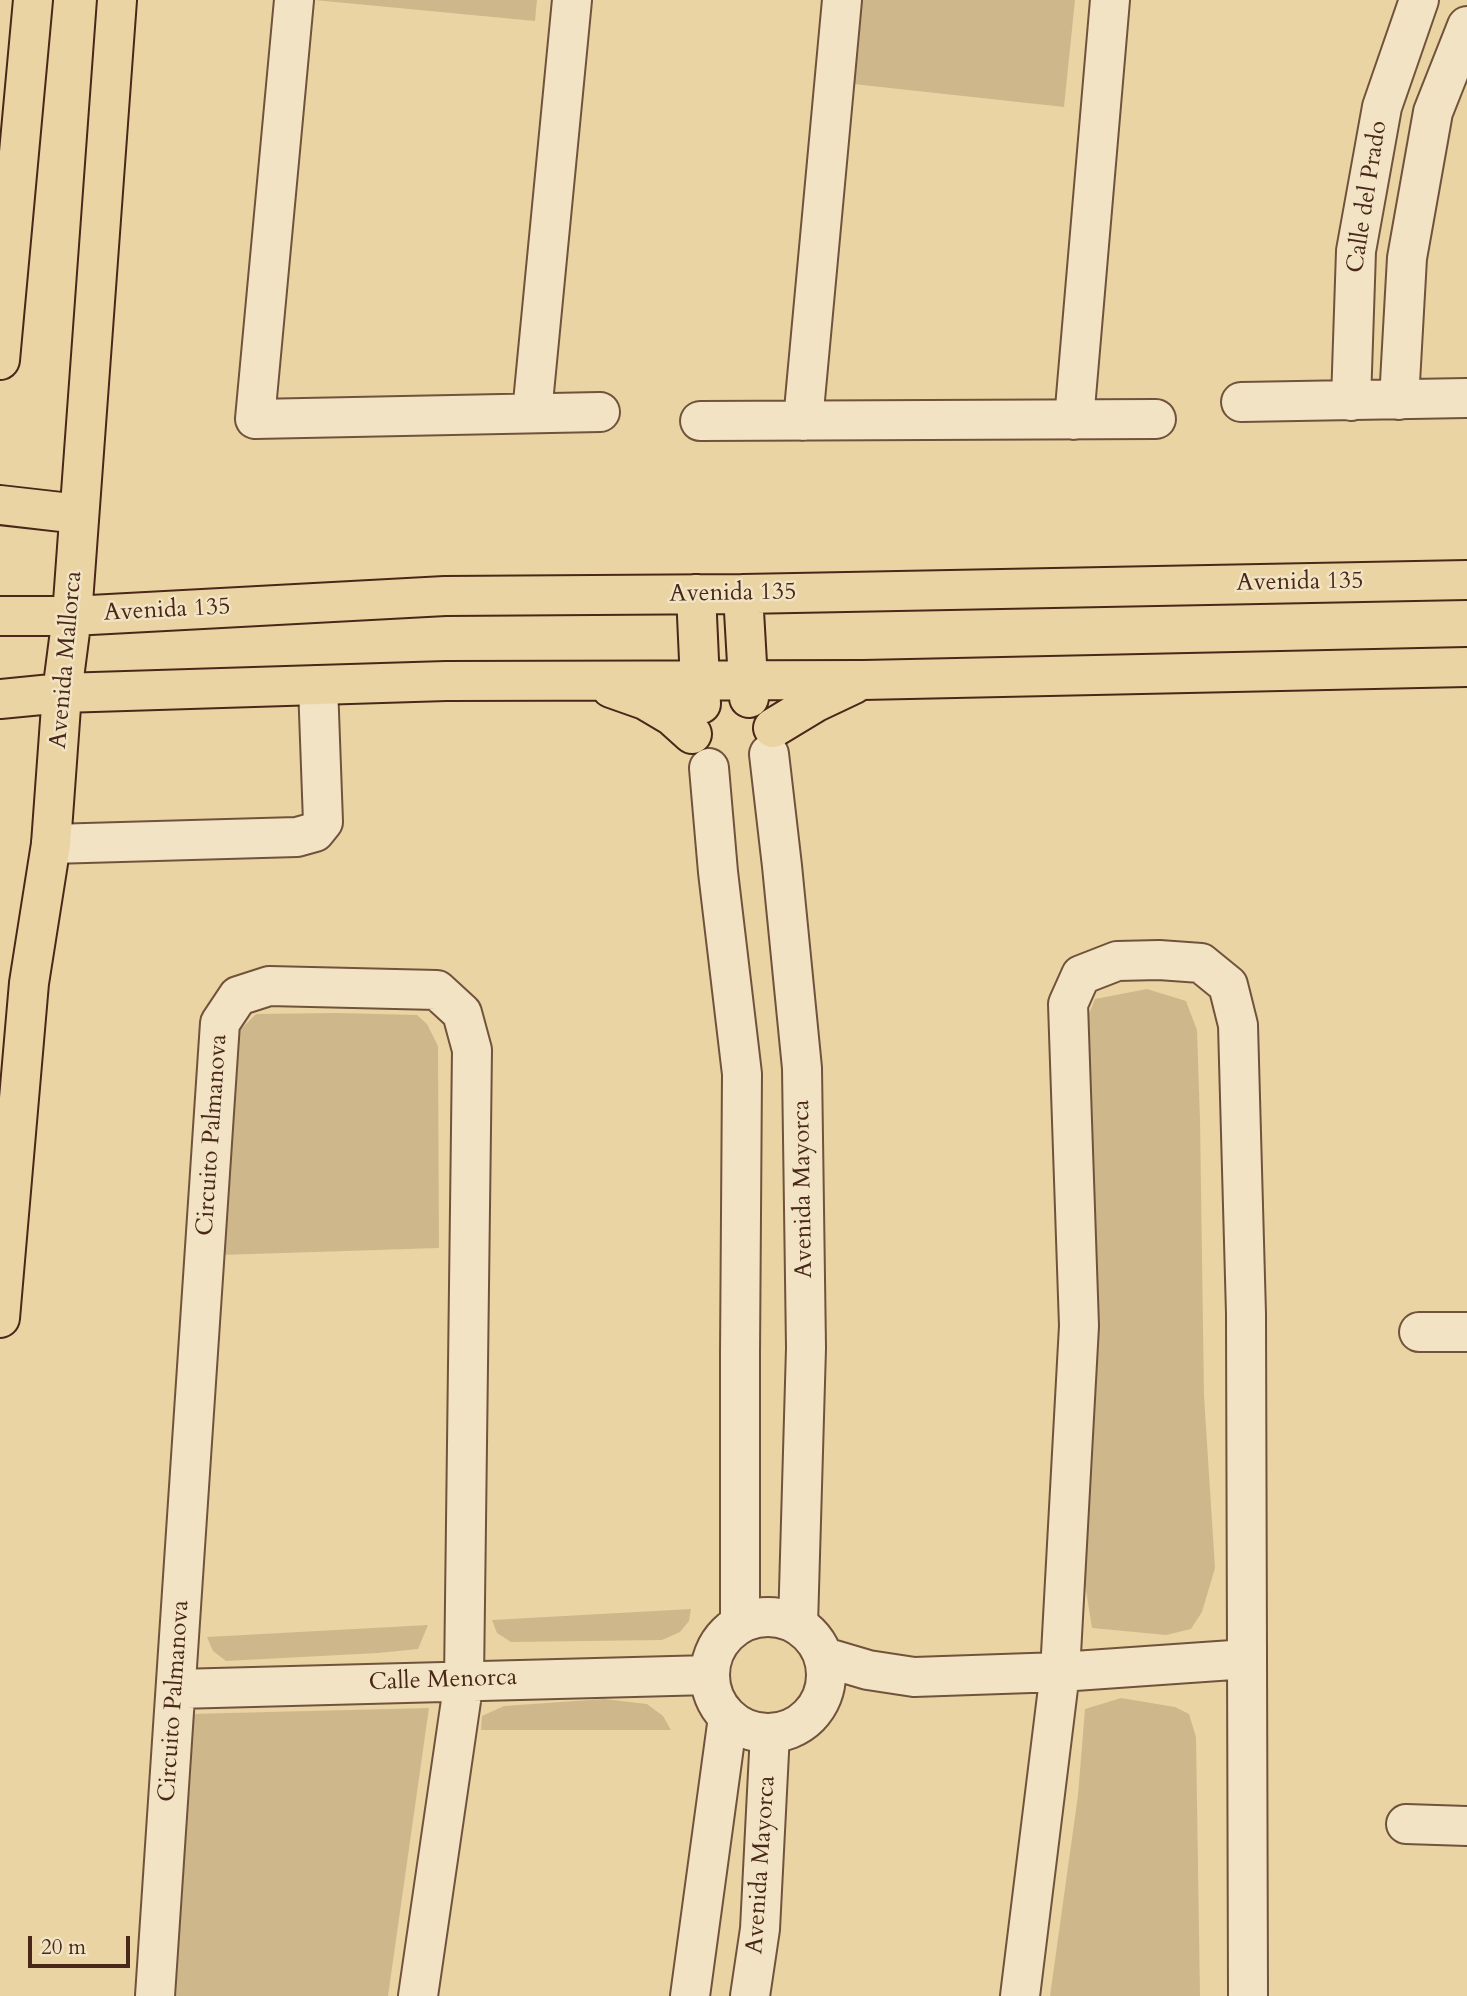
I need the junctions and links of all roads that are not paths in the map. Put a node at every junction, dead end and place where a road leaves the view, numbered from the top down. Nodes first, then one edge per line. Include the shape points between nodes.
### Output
1 (33, 0) edge
2 (117, 0) edge
3 (294, 0) edge
4 (572, 0) edge
5 (842, 0) edge
6 (1110, 0) edge
7 (1419, 0) edge
8 (1467, 26) edge
9 (0, 360) edge
10 (1467, 398) edge
11 (1399, 400) junction
12 (1351, 401) junction
13 (1241, 402) dead end
14 (600, 412) dead end
15 (533, 413) junction
16 (1156, 419) dead end
17 (1074, 420) junction
18 (700, 421) dead end
19 (803, 421) junction
20 (0, 505) edge
21 (79, 513) junction
22 (1467, 580) edge
23 (696, 594) junction
24 (744, 594) junction
25 (0, 616) edge
26 (72, 616) junction
27 (1467, 667) edge
28 (863, 680) junction
29 (589, 681) junction
30 (318, 685) junction
31 (749, 689) junction
32 (62, 693) junction
33 (0, 698) edge
34 (698, 708) junction
35 (771, 741) junction
36 (709, 768) junction
37 (51, 844) junction
38 (0, 1318) edge
39 (1419, 1332) dead end
40 (1467, 1332) edge
41 (740, 1624) junction
42 (798, 1625) junction
43 (824, 1657) junction
44 (1247, 1658) junction
45 (1060, 1672) junction
46 (710, 1675) junction
47 (914, 1677) junction
48 (464, 1680) junction
49 (177, 1689) junction
50 (814, 1712) junction
51 (728, 1717) junction
52 (770, 1733) junction
53 (1406, 1824) dead end
54 (1467, 1826) edge
55 (155, 1996) edge
56 (418, 1996) edge
57 (690, 1996) edge
58 (750, 1996) edge
59 (1020, 1996) edge
60 (1248, 1996) edge

1 - 9 main road
2 - 21 main road, Avenida Mallorca
3 - 15 street via 255,419
4 - 15 street
5 - 19 street
6 - 17 street
7 - 12 street, Calle del Prado via 1382,107 1356,251
8 - 11 street, Calle del Prado via 1433,112 1407,258
10 - 11 street
11 - 12 street
12 - 13 street
14 - 15 street
16 - 17 street
17 - 19 street
18 - 19 street
20 - 21 main road
21 - 26 main road, Avenida Mallorca
22 - 24 main road, Avenida 135
23 - 24 main road, Avenida 135
23 - 26 main road, Avenida 135 via 445,596
23 - 34 main road
24 - 31 main road
25 - 26 main road, Avenida 135
26 - 32 main road, Avenida Mallorca
27 - 28 main road
28 - 31 main road
28 - 35 main road via 816,702
29 - 30 main road
29 - 34 main road
29 - 34 main road via 645,700 671,716
30 - 32 main road
30 - 37 street via 323,822 315,832
31 - 34 main road
31 - 35 street via 768,716
32 - 33 main road
32 - 37 main road, Avenida Mallorca
34 - 36 street via 694,747
35 - 36 street via 761,765 749,773 721,775
35 - 42 street, Avenida Mayorca via 802,1068 806,1348
36 - 41 street via 742,1074
37 - 38 main road, Avenida Mallorca via 29,983
39 - 40 street
41 - 42 street via 779,1618
41 - 46 street via 719,1645
42 - 43 street
43 - 47 street
43 - 50 street via 825,1686
44 - 45 street
44 - 45 street via 1246,1314 1238,1025 1228,985 1201,963 1116,961 1081,975 1068,1004 1079,1326
44 - 60 street
45 - 47 street
45 - 59 street
46 - 48 street, Calle Menorca
46 - 51 street via 715,1697
47 - 50 street
48 - 49 street, Calle Menorca
48 - 49 street, Circuito Palmanova via 472,1050 462,1013 438,990 269,986 237,996 220,1023
48 - 56 street, Circuito Palmanova
49 - 55 street, Circuito Palmanova
50 - 52 street via 786,1731
51 - 52 street via 747,1729
51 - 57 street
52 - 58 street, Avenida Mayorca via 760,1929
53 - 54 street

